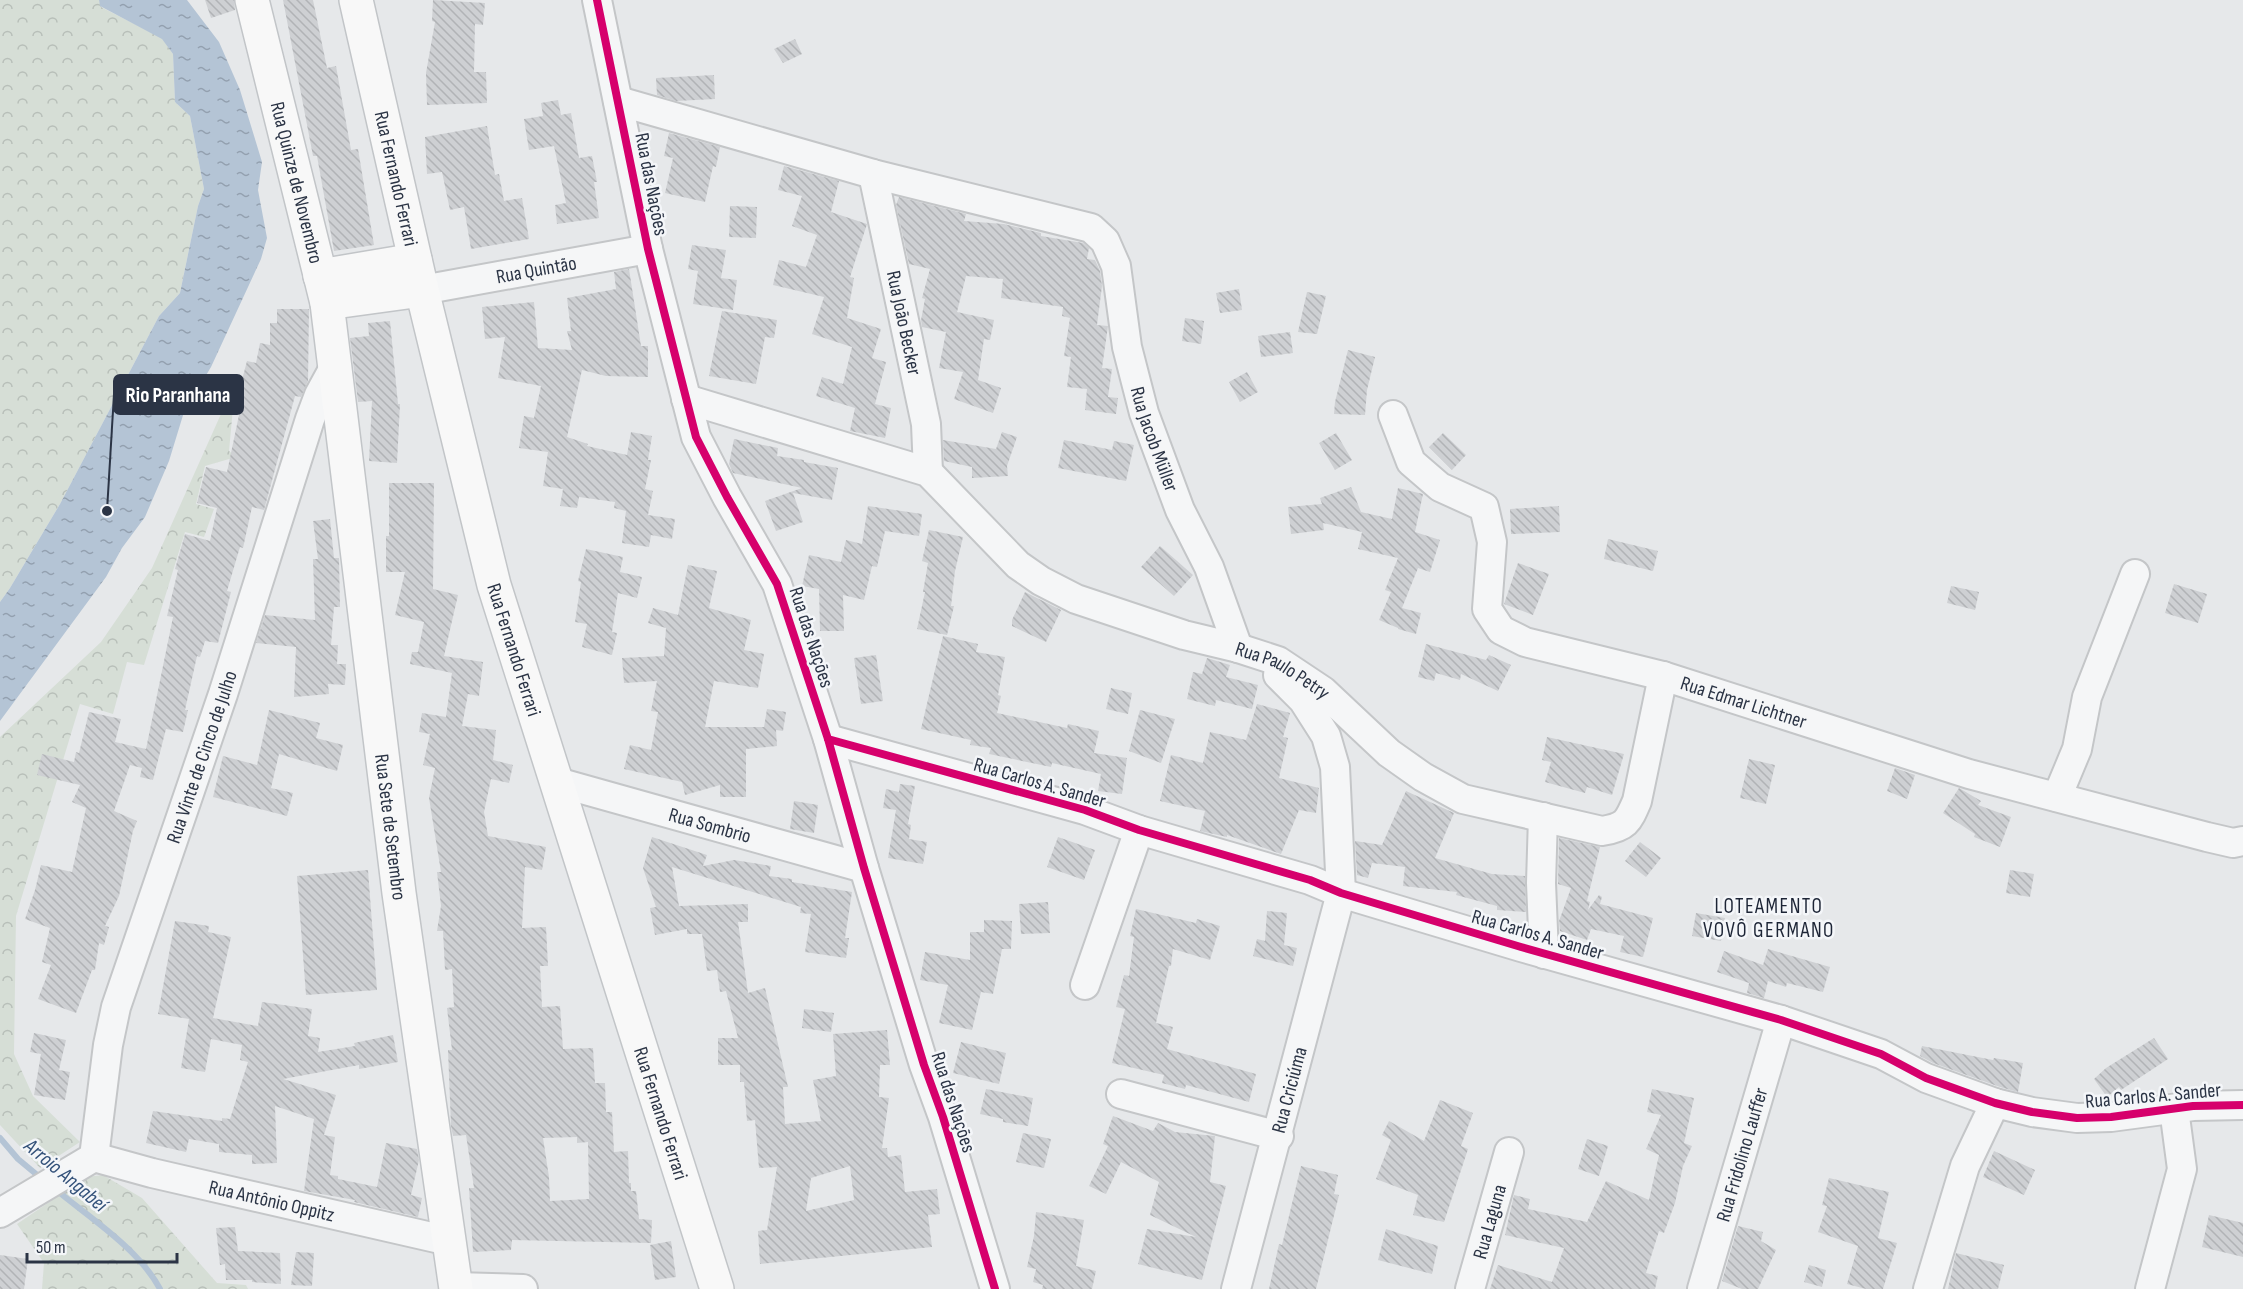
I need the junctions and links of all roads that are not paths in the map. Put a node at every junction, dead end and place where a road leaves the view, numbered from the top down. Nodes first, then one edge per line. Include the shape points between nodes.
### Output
1 (252, 0) edge
2 (356, 0) edge
3 (597, 0) edge
4 (618, 101) junction
5 (873, 174) junction
6 (648, 249) junction
7 (407, 277) junction
8 (324, 289) junction
9 (336, 364) junction
10 (687, 399) junction
11 (1393, 415) dead end
12 (928, 472) junction
13 (2136, 573) dead end
14 (1247, 651) junction
15 (1663, 676) junction
16 (828, 739) junction
17 (557, 782) junction
18 (2057, 797) junction
19 (1543, 817) junction
20 (1139, 830) junction
21 (2243, 841) edge
22 (864, 868) junction
23 (1341, 893) junction
24 (1544, 954) junction
25 (1085, 985) dead end
26 (1781, 1020) junction
27 (1121, 1094) dead end
28 (1995, 1103) junction
29 (2243, 1105) edge
30 (2174, 1109) junction
31 (1278, 1136) junction
32 (1509, 1152) dead end
33 (84, 1163) junction
34 (12, 1206) edge
35 (449, 1242) junction
36 (456, 1288) edge
37 (523, 1289) edge
38 (717, 1289) edge
39 (995, 1289) edge
40 (1236, 1289) edge
41 (1470, 1289) edge
42 (1702, 1289) edge
43 (1928, 1289) edge
44 (2150, 1289) edge

1 - 8 main road, Rua Quinze de Novembro
2 - 7 main road, Rua Fernando Ferrari
3 - 4 street, Rua das Nações
4 - 5 street
4 - 6 street, Rua das Nações
5 - 12 street, Rua João Becker via 926,424
5 - 14 street, Rua Jacob Müller via 1091,228 1105,241 1116,266 1127,347 1144,413 1180,510
6 - 7 street, Rua Quintão
6 - 10 street, Rua das Nações
7 - 8 main road
7 - 17 main road, Rua Fernando Ferrari via 494,585
8 - 9 main road, Rua Quinze de Novembro
9 - 33 street, Rua Vinte de Cinco de Julho via 310,419 224,694 116,1007
9 - 35 main road, Rua Sete de Setembro via 399,892
10 - 12 street
10 - 16 street, Rua das Nações via 696,438 777,584
11 - 15 street, Rua Edmar Lichtner via 1411,462 1440,487 1484,507 1492,542 1487,609 1501,630 1526,642
12 - 14 street, Rua Paulo Petry via 1018,566 1041,581 1076,599 1184,635
13 - 18 street via 2087,697 2077,749
14 - 19 street, Rua Paulo Petry via 1278,661 1323,691 1389,753 1423,777 1463,799
14 - 23 street, Rua Criciúma via 1303,700 1326,736 1335,767
15 - 18 street, Rua Edmar Lichtner via 1969,774
15 - 19 street, Rua Paulo Petry via 1637,801 1629,820 1618,829 1602,831
16 - 20 street, Rua Carlos A. Sander via 1085,810
16 - 22 street, Rua das Nações
17 - 22 street, Rua Sombrio
17 - 38 main road, Rua Fernando Ferrari
18 - 21 street, Rua Edmar Lichtner via 2207,837 2233,843
19 - 24 street
20 - 23 street, Rua Carlos A. Sander via 1310,880
20 - 25 street
22 - 39 street, Rua das Nações
23 - 24 street, Rua Carlos A. Sander
23 - 31 street, Rua Criciúma
24 - 26 street, Rua Carlos A. Sander
26 - 28 street, Rua Carlos A. Sander via 1881,1054 1926,1078
26 - 42 street, Rua Fridolino Lauffer
27 - 31 street
28 - 30 street, Rua Carlos A. Sander via 2077,1118
28 - 43 street via 1965,1166
29 - 30 street, Rua Carlos A. Sander
30 - 44 street via 2182,1169
31 - 40 street, Rua Criciúma
32 - 41 street, Rua Laguna
33 - 34 street
33 - 35 street, Rua Antônio Oppitz via 152,1173
35 - 36 main road, Rua Sete de Setembro
36 - 37 street

